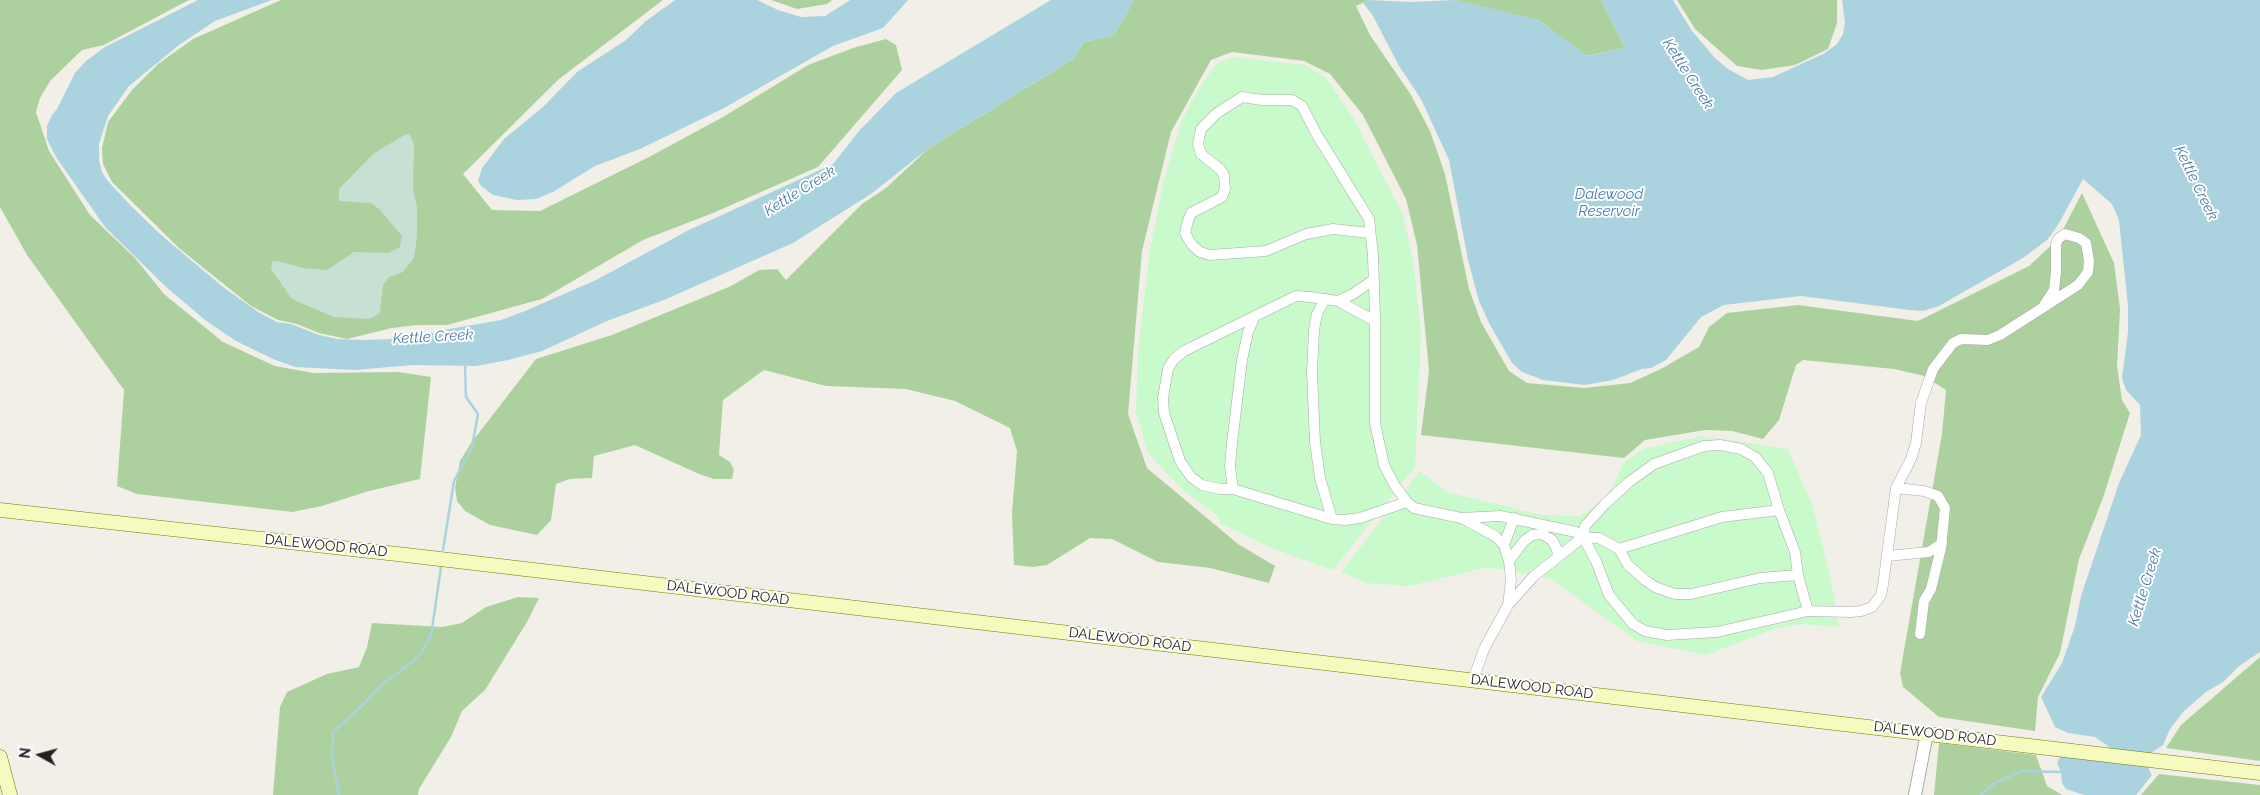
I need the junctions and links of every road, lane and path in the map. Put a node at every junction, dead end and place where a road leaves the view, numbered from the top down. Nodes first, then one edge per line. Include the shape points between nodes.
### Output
1 (1370, 233) junction
2 (1373, 280) junction
3 (1325, 299) junction
4 (1338, 301) junction
5 (2043, 307) junction
6 (1255, 316) junction
7 (1375, 321) junction
8 (1896, 488) junction
9 (1233, 489) junction
10 (1407, 502) junction
11 (0, 510) edge
12 (1779, 510) junction
13 (1461, 518) junction
14 (1514, 518) junction
15 (1332, 519) junction
16 (1583, 537) junction
17 (1942, 542) junction
18 (1504, 545) junction
19 (1619, 548) junction
20 (1887, 556) junction
21 (1558, 557) junction
22 (1509, 561) junction
23 (1798, 575) junction
24 (1508, 605) junction
25 (1808, 611) junction
26 (1920, 634) dead end
27 (1473, 680) junction
28 (1927, 733) junction
29 (0, 757) edge
30 (2260, 773) edge
31 (10, 795) edge
32 (1915, 795) edge

1 - 1 street via 1369,219 1302,106 1292,100 1242,97 1217,113 1201,129 1198,144 1201,154 1224,175 1225,189 1222,197 1191,213 1185,233 1192,246 1200,252 1210,255 1266,252 1306,234 1333,229
1 - 2 street
2 - 4 street
2 - 7 street
3 - 4 street
3 - 6 street via 1296,296
3 - 15 street via 1317,314 1314,330 1312,373 1315,442 1320,478
4 - 7 street
5 - 5 street via 2078,285 2088,272 2086,243 2079,238 2065,234 2058,239 2054,290
5 - 8 street via 1988,340 1961,339 1952,343 1928,383 1919,411 1911,459
6 - 9 street via 1242,360 1230,466
6 - 9 street via 1174,359 1168,369 1163,398 1164,413 1180,461 1191,477 1202,484
7 - 10 street via 1375,424 1384,465 1394,486
8 - 17 street via 1938,496 1945,508
8 - 20 street
9 - 15 street
10 - 13 street via 1414,508
10 - 15 street via 1360,518
11 - 27 main road, DALEWOOD ROAD
12 - 16 street via 1768,473 1755,457 1741,449 1704,446 1654,464 1629,482 1585,526
12 - 19 street via 1722,517
12 - 23 street via 1795,552
13 - 14 street via 1481,515
13 - 18 street via 1495,536
14 - 16 street via 1576,532
14 - 18 street
16 - 19 street via 1599,538
16 - 21 street
16 - 25 street via 1609,595 1633,624 1645,631 1667,635 1701,634
17 - 20 street via 1929,552
17 - 26 street via 1931,588 1924,601
18 - 22 street
19 - 23 street via 1628,566 1645,580 1675,594 1691,594 1760,578
20 - 25 street via 1881,595 1872,607 1851,612
21 - 22 street via 1552,540 1542,534 1524,541
21 - 24 street via 1534,576
22 - 24 street
23 - 25 street
24 - 27 street via 1484,648
27 - 28 main road, DALEWOOD ROAD
28 - 30 main road, DALEWOOD ROAD
28 - 32 street
29 - 31 main road

